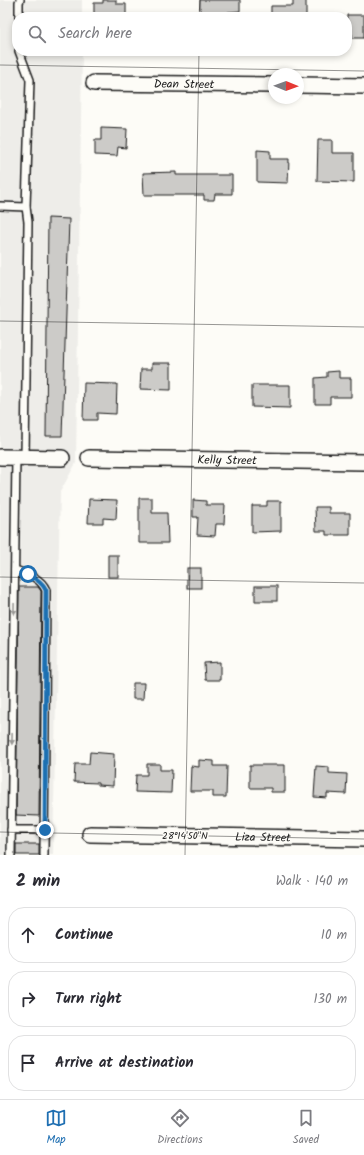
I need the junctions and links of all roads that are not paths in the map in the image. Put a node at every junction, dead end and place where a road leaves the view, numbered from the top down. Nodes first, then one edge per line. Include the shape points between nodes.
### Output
1 (20, 0) edge
2 (19, 12) edge
3 (21, 56) edge
4 (94, 83) dead end
5 (268, 85) edge
6 (304, 85) edge
7 (364, 86) edge
8 (0, 206) edge
9 (26, 207) junction
10 (0, 457) edge
11 (21, 457) junction
12 (62, 458) dead end
13 (89, 458) dead end
14 (364, 462) edge
15 (15, 570) junction
16 (11, 830) junction
17 (45, 830) junction
18 (90, 834) dead end
19 (364, 839) edge
20 (11, 855) edge
21 (44, 855) edge

1 - 2 lane
3 - 9 lane via 30,80
4 - 5 street, Dean Street
6 - 7 street
8 - 9 lane
9 - 11 lane via 28,222
10 - 11 street
11 - 12 street
11 - 15 lane
13 - 14 street, Kelly Street
15 -> 16 lane
15 - 17 lane via 38,579 46,590
16 - 17 lane
16 - 20 lane
17 - 21 lane
18 - 19 street, Liza Street

